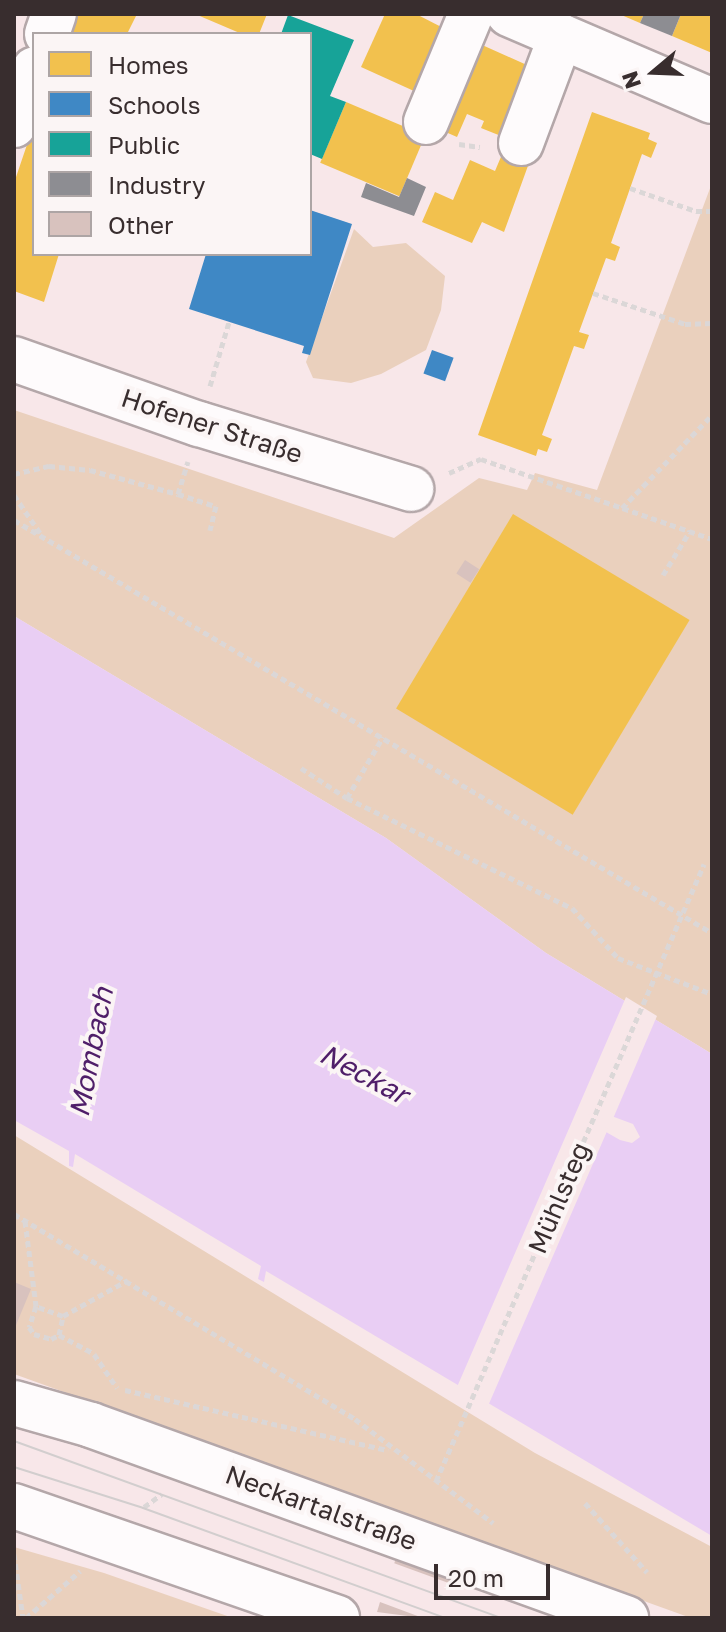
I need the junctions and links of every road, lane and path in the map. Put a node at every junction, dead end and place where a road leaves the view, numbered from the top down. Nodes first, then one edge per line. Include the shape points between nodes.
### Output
1 (471, 14) edge
2 (509, 14) edge
3 (561, 36) junction
4 (32, 76) edge
5 (712, 101) edge
6 (426, 122) joint
7 (14, 125) edge
8 (521, 143) joint
9 (630, 188) dead end
10 (712, 211) edge
11 (593, 293) dead end
12 (712, 323) edge
13 (14, 359) edge
14 (712, 415) edge
15 (90, 470) dead end
16 (14, 474) edge
17 (411, 489) joint
18 (178, 494) dead end
19 (14, 495) edge
20 (622, 508) junction
21 (14, 520) edge
22 (210, 530) dead end
23 (690, 531) junction
24 (41, 534) junction
25 (712, 539) edge
26 (663, 575) dead end
27 (383, 737) junction
28 (301, 768) dead end
29 (347, 798) junction
30 (704, 864) dead end
31 (683, 915) junction
32 (712, 933) edge
33 (712, 994) edge
34 (14, 1214) edge
35 (25, 1221) junction
36 (128, 1280) junction
37 (36, 1306) junction
38 (63, 1316) junction
39 (59, 1335) junction
40 (117, 1388) junction
41 (14, 1403) edge
42 (91, 1425) junction
43 (389, 1450) junction
44 (585, 1503) dead end
45 (14, 1506) edge
46 (113, 1541) junction
47 (14, 1554) edge
48 (647, 1572) dead end
49 (332, 1617) edge
50 (24, 1618) edge
51 (626, 1618) edge

1 - 6 main road
2 - 3 main road
3 - 5 main road
3 - 8 main road
4 - 7 main road
6 - 8 path via 433,134 468,148
9 - 10 path via 696,211
11 - 12 path via 685,324
13 - 17 main road, Hofener Straße via 199,424
14 - 20 path
15 - 16 path via 49,466
17 - 20 path via 481,459
18 - 22 path via 216,506
19 - 24 path
20 - 23 path
21 - 24 path
23 - 25 path
23 - 26 path
24 - 27 path
27 - 29 path
27 - 31 path
28 - 29 path
29 - 33 path via 572,908 618,958
30 - 31 path, Mühlsteg
31 - 32 path
31 - 43 path, Mühlsteg, bridge via 436,1481
34 - 35 path
35 - 36 path
35 - 37 path
36 - 38 path
36 - 43 path via 355,1419
37 - 38 path
37 - 39 path via 29,1327 34,1334 51,1339
38 - 39 path
39 - 40 path via 94,1354
40 - 42 path
40 - 43 path
41 - 42 main road, Neckartalstraße
42 - 51 main road, Neckartalstraße
44 - 48 path
45 - 46 main road
46 - 49 main road
46 - 50 path
47 - 50 path

